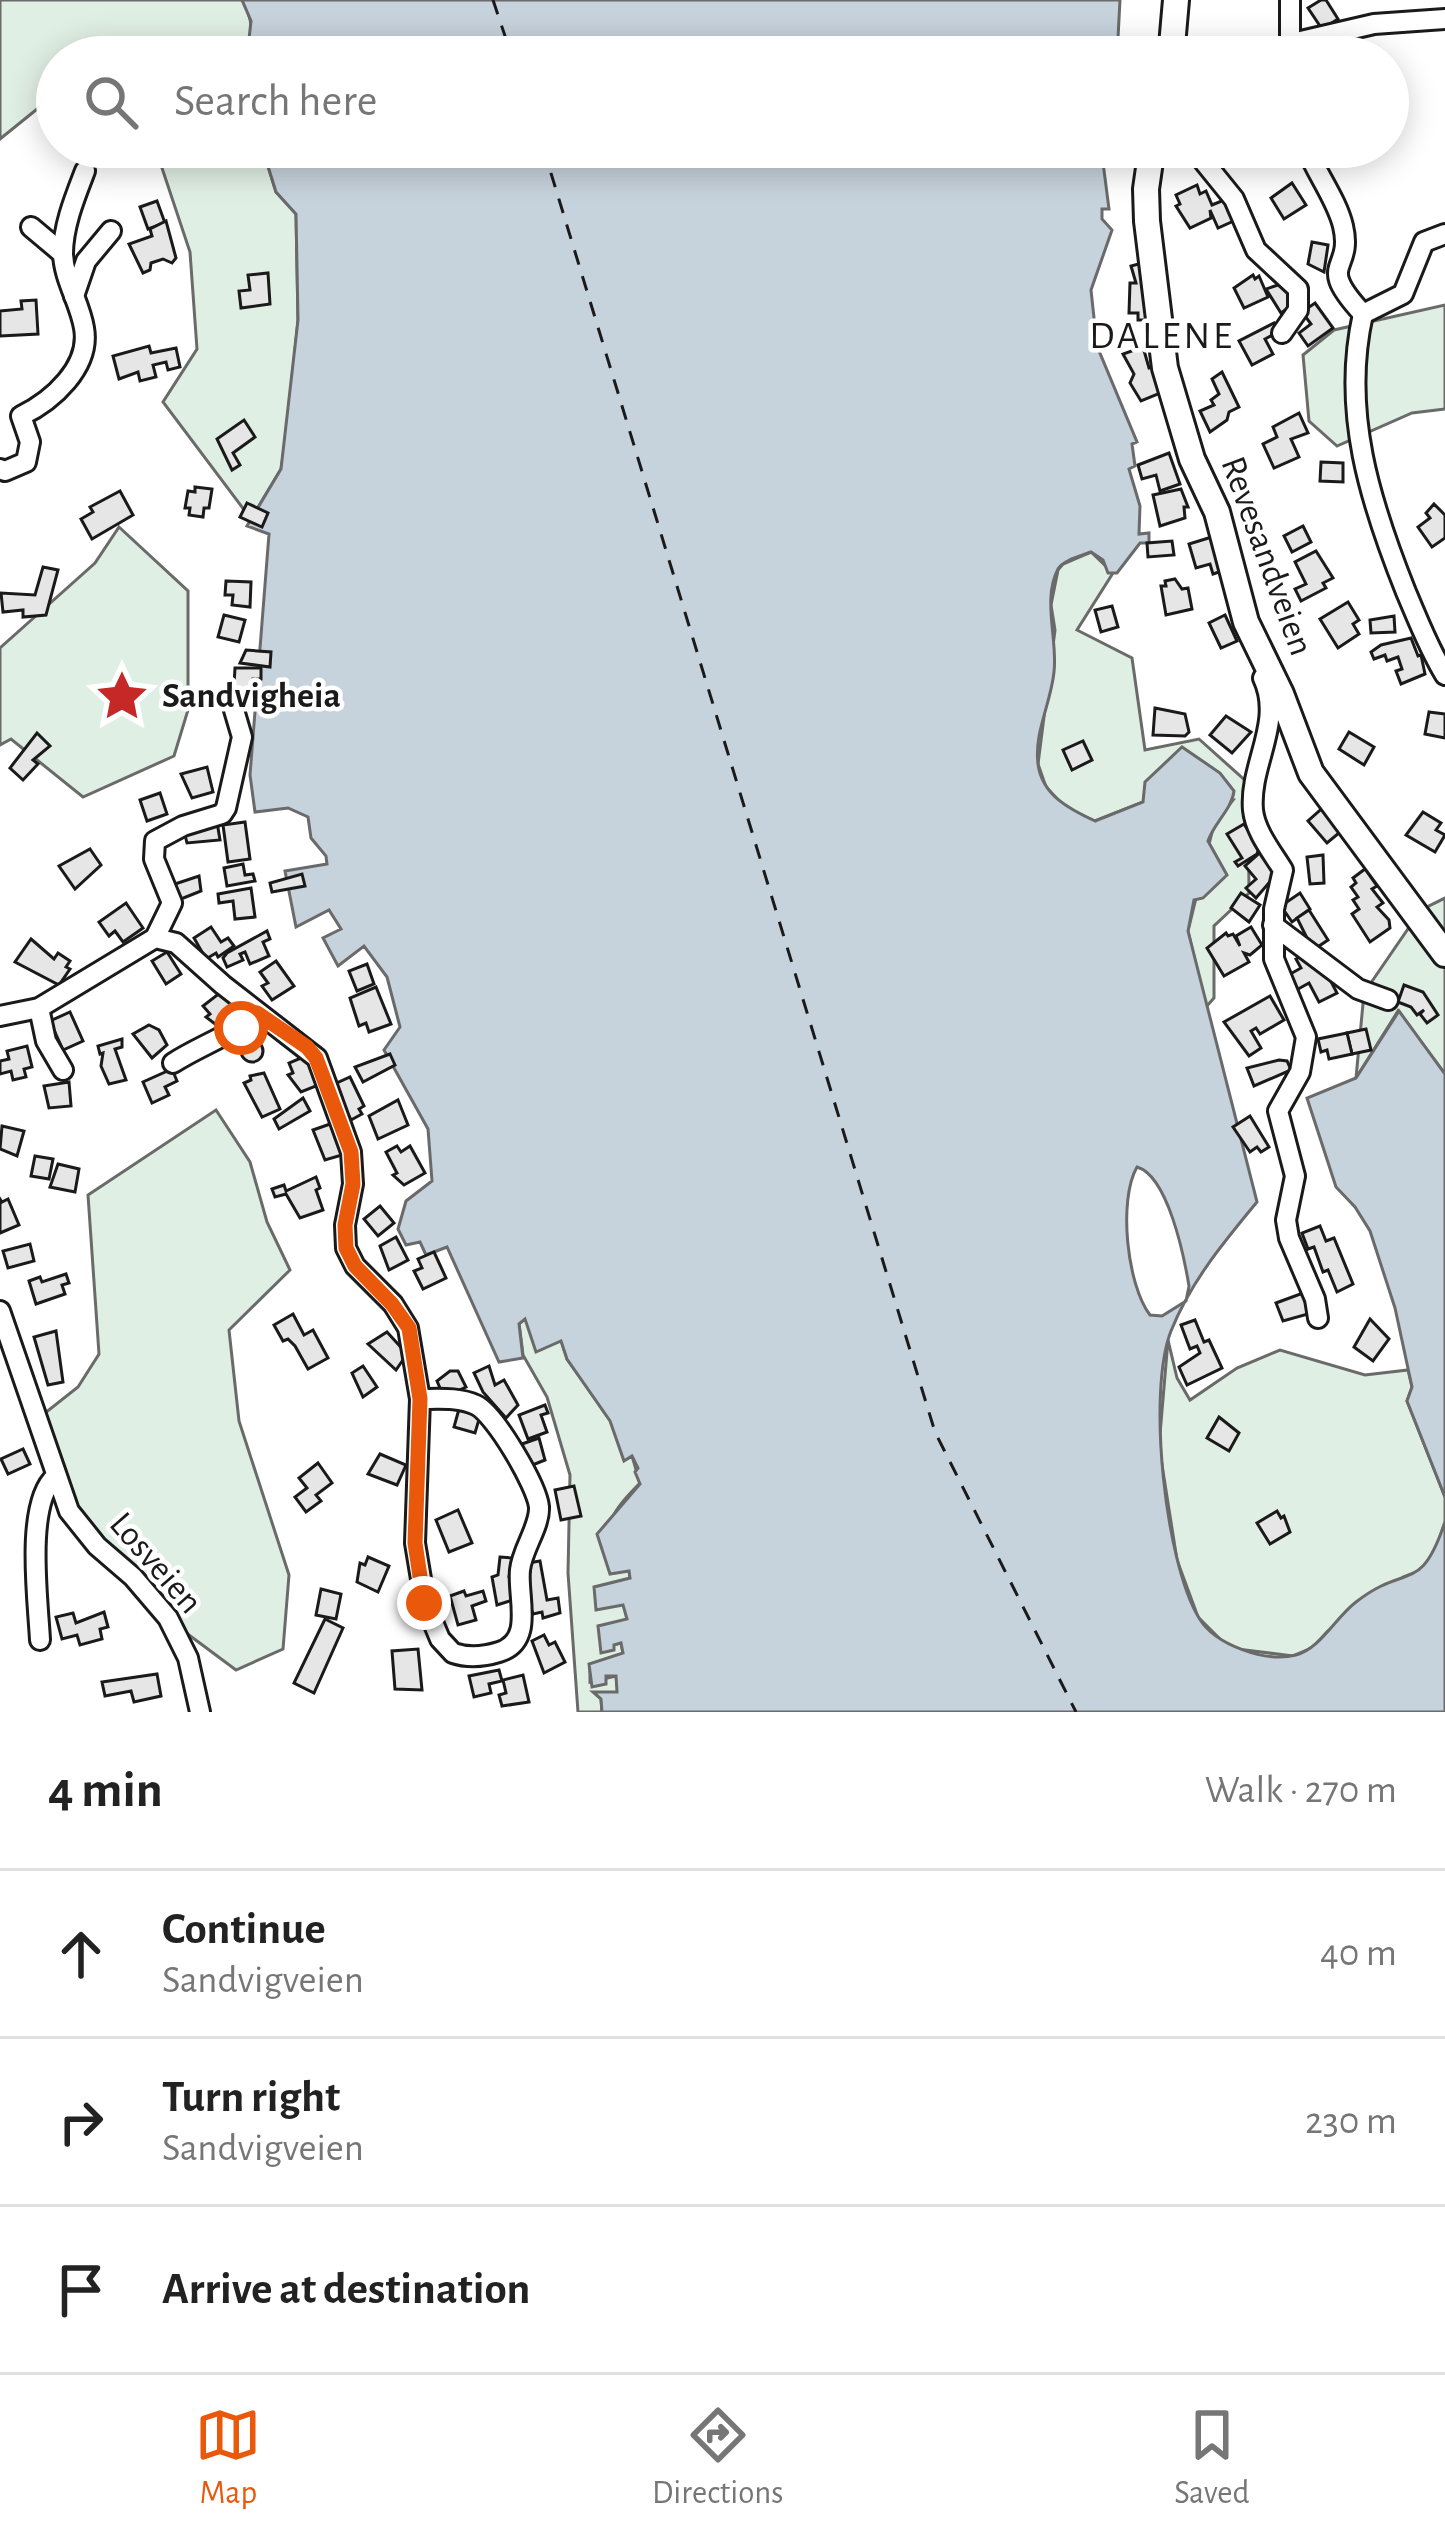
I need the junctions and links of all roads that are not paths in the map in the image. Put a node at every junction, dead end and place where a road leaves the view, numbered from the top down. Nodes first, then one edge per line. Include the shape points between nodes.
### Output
1 (1176, 0) edge
2 (1290, 0) edge
3 (1445, 19) edge
4 (1173, 36) edge
5 (1289, 36) edge
6 (1336, 36) edge
7 (1149, 168) edge
8 (1209, 168) edge
9 (1315, 168) edge
10 (85, 171) dead end
11 (31, 226) dead end
12 (111, 231) dead end
13 (1445, 234) edge
14 (63, 254) junction
15 (74, 300) junction
16 (1363, 314) junction
17 (1282, 333) dead end
18 (0, 415) edge
19 (21, 416) junction
20 (0, 469) edge
21 (1254, 640) junction
22 (1445, 675) edge
23 (234, 710) dead end
24 (1273, 925) junction
25 (155, 938) junction
26 (1444, 943) edge
27 (1388, 1000) dead end
28 (39, 1008) junction
29 (257, 1013) junction
30 (0, 1016) edge
31 (173, 1063) dead end
32 (64, 1070) dead end
33 (0, 1311) edge
34 (1318, 1318) dead end
35 (420, 1399) junction
36 (55, 1477) junction
37 (40, 1640) dead end
38 (195, 1707) edge

1 - 4 main road
2 - 5 street
3 - 6 street via 1374,24
7 - 21 main road, Revesandveien via 1147,221 1165,368
8 - 17 street via 1256,250 1298,289 1300,303
9 - 16 street via 1344,228 1336,277
10 - 14 street
11 - 14 street
12 - 15 street via 86,261
13 - 16 street via 1424,242 1403,294
14 - 15 street
15 - 19 street via 85,341 76,364 44,405
16 - 22 street via 1354,380 1365,478
18 - 19 street
19 - 20 street via 30,442 26,462
21 - 24 street via 1271,717 1252,807 1283,870
21 - 26 main road, Revesandveien via 1311,773
23 - 25 street via 242,737 226,808 155,842 172,903
24 - 27 street via 1358,989
24 - 34 street via 1274,959 1306,1037 1300,1072 1278,1111 1295,1176 1286,1220
25 - 28 street
25 - 29 street via 176,943
28 - 30 street
28 - 32 street
29 - 31 street
29 - 35 street via 316,1058 351,1152 346,1248 409,1328
33 - 36 street, Losveien
35 - 35 street via 415,1543 424,1603 453,1653 508,1649 519,1638 520,1568 540,1512 535,1491 480,1406
36 - 37 street via 40,1500
36 - 38 street, Losveien via 97,1546 168,1618 188,1658

